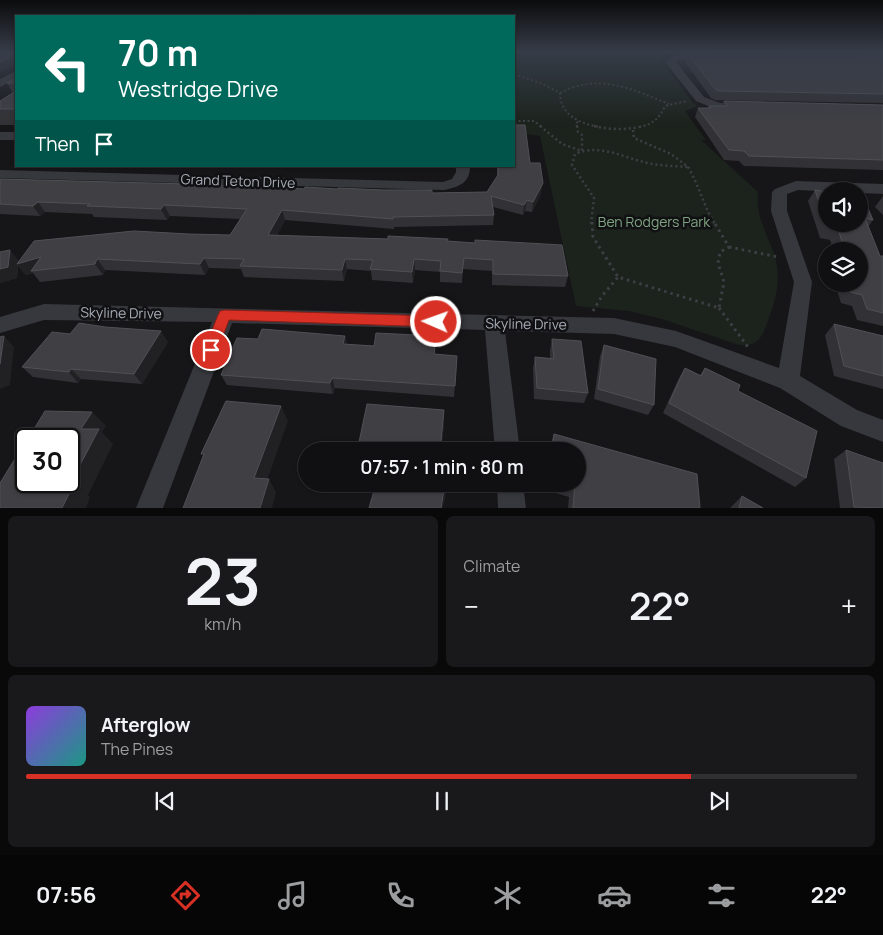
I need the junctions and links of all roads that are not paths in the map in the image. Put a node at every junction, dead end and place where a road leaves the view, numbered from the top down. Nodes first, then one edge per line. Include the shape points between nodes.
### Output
1 (681, 76) edge
2 (748, 107) edge
3 (0, 136) edge
4 (15, 136) edge
5 (463, 167) edge
6 (0, 174) edge
7 (883, 189) edge
8 (225, 315) junction
9 (494, 323) junction
10 (0, 325) edge
11 (788, 380) junction
12 (883, 430) edge
13 (506, 442) edge
14 (511, 492) edge
15 (149, 508) edge
16 (512, 508) edge

1 - 2 street via 700,99 718,106
3 - 4 street
5 - 6 street, Grand Teton Drive via 458,182 444,186
7 - 11 street via 796,186 780,192 779,211 803,282
8 - 9 street, Skyline Drive
8 - 10 street, Skyline Drive via 44,312
8 - 15 street
9 - 11 street, Skyline Drive via 614,326 676,339
9 - 13 street
11 - 12 street, Skyline Drive via 849,418
14 - 16 street

